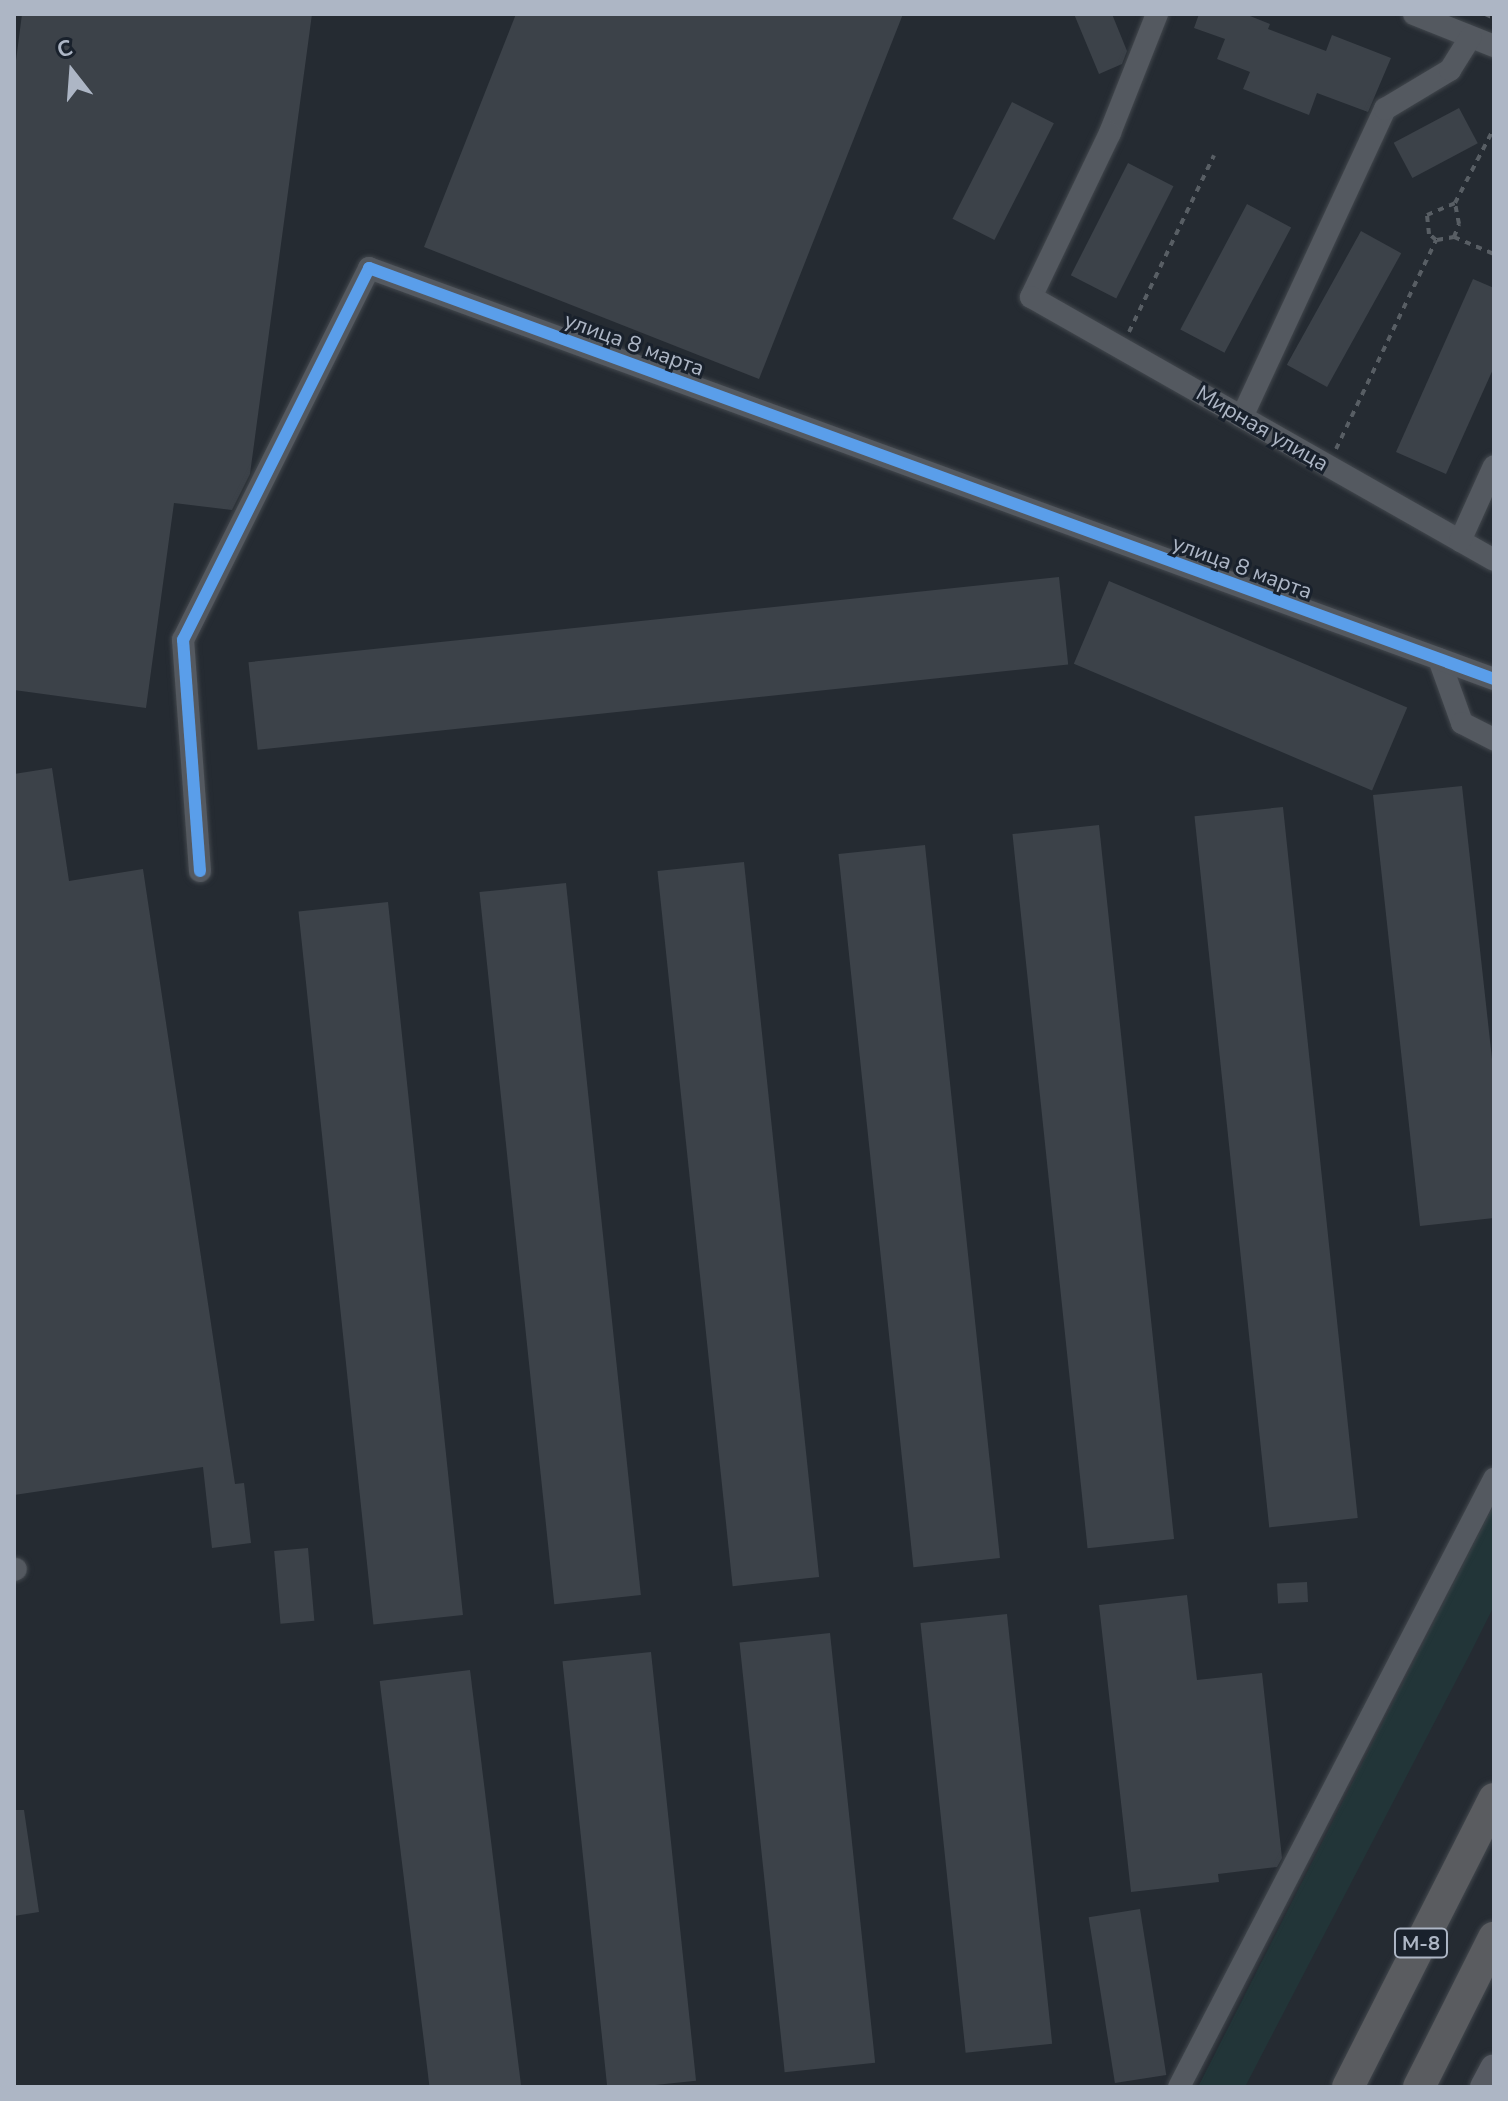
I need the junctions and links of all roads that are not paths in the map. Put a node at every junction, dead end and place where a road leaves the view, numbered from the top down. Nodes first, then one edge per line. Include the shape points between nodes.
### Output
1 (1157, 14) edge
2 (1414, 14) edge
3 (1471, 37) junction
4 (1494, 46) edge
5 (1242, 417) junction
6 (1494, 466) edge
7 (1460, 541) junction
8 (1494, 560) edge
9 (1439, 659) junction
10 (1494, 679) edge
11 (1494, 739) edge
12 (200, 871) dead end
13 (1494, 1479) edge
14 (1494, 1799) edge
15 (1494, 1938) edge
16 (1494, 2068) edge
17 (1179, 2087) edge
18 (1348, 2087) edge
19 (1419, 2087) edge
20 (1484, 2087) edge

1 - 5 street, Мирная улица via 1110,133 1031,297
2 - 3 street
3 - 4 street
3 - 5 street via 1450,70 1385,109
5 - 7 street, Мирная улица
6 - 7 street
7 - 8 street, Мирная улица
9 - 10 street, улица 8 марта
9 - 11 street via 1462,723
9 - 12 street, улица 8 марта via 369,268 183,640
13 - 17 street
14 - 18 highway, М-8
15 - 19 highway, М-8
16 - 20 main road

